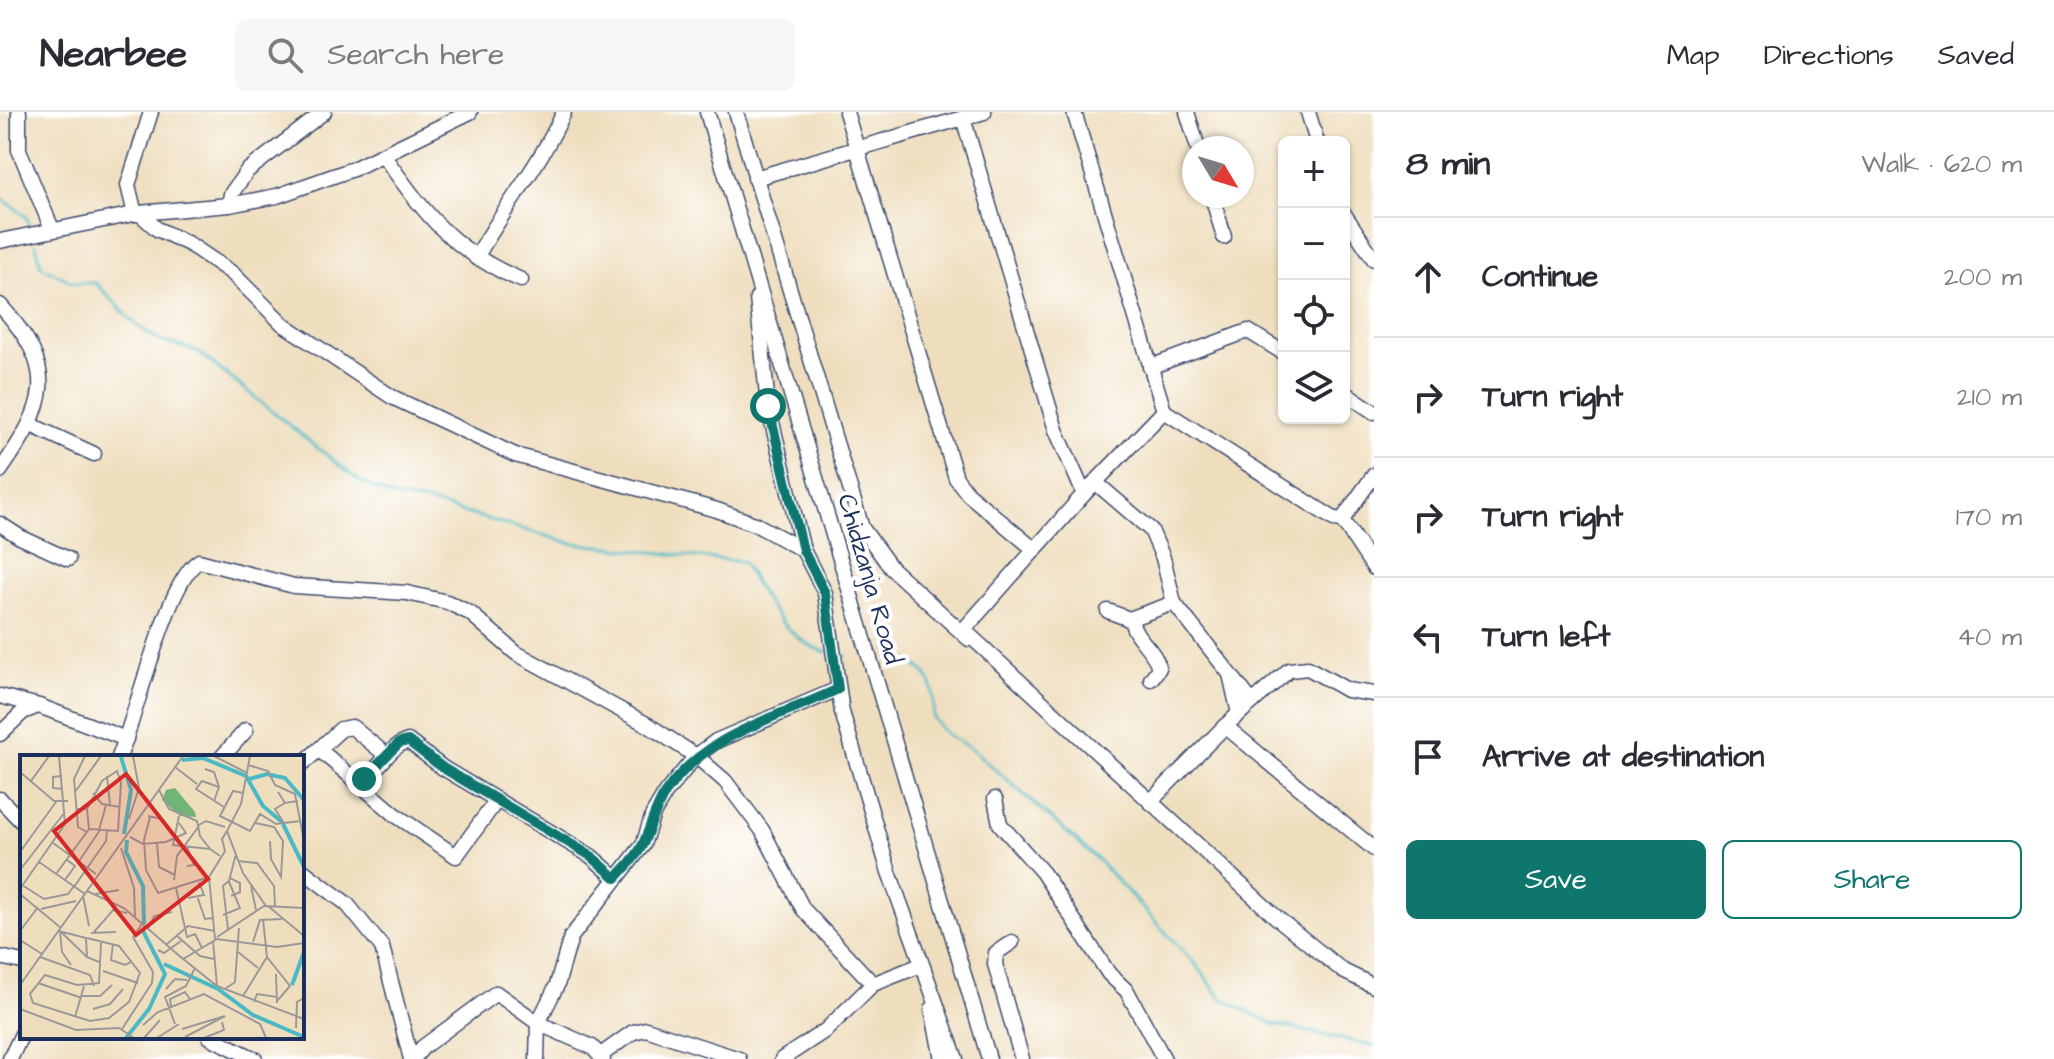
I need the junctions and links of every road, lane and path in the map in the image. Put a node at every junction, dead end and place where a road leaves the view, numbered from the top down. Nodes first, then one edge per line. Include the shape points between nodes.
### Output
1 (19, 112) edge
2 (151, 112) edge
3 (324, 112) edge
4 (470, 112) edge
5 (564, 112) edge
6 (707, 112) edge
7 (736, 112) edge
8 (846, 112) edge
9 (984, 112) edge
10 (1074, 112) edge
11 (1187, 112) edge
12 (1308, 112) edge
13 (963, 118) junction
14 (1194, 136) edge
15 (1315, 136) edge
16 (857, 148) junction
17 (384, 156) junction
18 (755, 178) junction
19 (229, 205) junction
20 (1216, 208) edge
21 (137, 214) junction
22 (1350, 223) edge
23 (52, 229) junction
24 (1224, 237) dead end
25 (0, 241) edge
26 (476, 258) junction
27 (1374, 259) edge
28 (755, 273) junction
29 (521, 280) dead end
30 (0, 305) edge
31 (1282, 352) edge
32 (1150, 367) junction
33 (1350, 396) edge
34 (1164, 411) junction
35 (1374, 412) edge
36 (31, 425) junction
37 (94, 454) dead end
38 (0, 471) edge
39 (1374, 475) edge
40 (1095, 482) junction
41 (1084, 494) junction
42 (1342, 520) junction
43 (0, 524) edge
44 (803, 550) junction
45 (1035, 550) junction
46 (68, 559) dead end
47 (1374, 568) edge
48 (1174, 603) junction
49 (1108, 611) dead end
50 (1131, 619) junction
51 (970, 639) junction
52 (1230, 674) junction
53 (1151, 679) dead end
54 (838, 689) junction
55 (1374, 694) edge
56 (0, 696) edge
57 (1252, 702) junction
58 (39, 706) junction
59 (1239, 714) junction
60 (1225, 726) junction
61 (246, 730) dead end
62 (0, 734) edge
63 (126, 739) junction
64 (316, 752) junction
65 (120, 755) edge
66 (224, 755) edge
67 (386, 755) junction
68 (696, 756) junction
69 (304, 762) edge
70 (356, 781) junction
71 (0, 799) edge
72 (995, 799) dead end
73 (497, 800) junction
74 (1150, 802) junction
75 (20, 820) edge
76 (1374, 849) edge
77 (304, 872) edge
78 (616, 878) junction
79 (1012, 942) dead end
80 (0, 957) edge
81 (20, 962) edge
82 (921, 965) junction
83 (873, 984) junction
84 (1374, 986) edge
85 (930, 993) junction
86 (538, 1023) junction
87 (20, 1038) edge
88 (214, 1039) edge
89 (602, 1057) edge
90 (10, 1059) edge
91 (255, 1059) edge
92 (412, 1059) edge
93 (537, 1059) edge
94 (739, 1059) edge
95 (782, 1059) edge
96 (942, 1059) edge
97 (956, 1059) edge
98 (989, 1059) edge
99 (1022, 1059) edge
100 (1163, 1059) edge

1 - 23 street via 19,150
2 - 21 street via 128,185
3 - 19 street via 247,171
4 - 17 street
5 - 26 street via 539,163 506,205
6 - 28 street, Chidzanja Road
7 - 18 street
8 - 16 street
9 - 13 street
10 - 32 street
11 - 14 street
12 - 15 street
13 - 16 street
13 - 41 street via 1056,430
16 - 18 street
16 - 45 street via 956,478
17 - 19 street via 297,190
17 - 26 street via 437,227
18 - 51 street via 862,528 882,560
19 - 21 street
20 - 24 street
21 - 23 street
21 - 44 street via 232,273 283,324 392,397 515,455 717,510
22 - 27 street
23 - 25 street
26 - 29 street
28 - 44 street via 768,406
28 - 98 street, Chidzanja Road
30 - 36 street via 37,361 40,387
31 - 32 street via 1248,331
32 - 34 street
33 - 35 street
34 - 40 street
34 - 42 street
36 - 37 street
36 - 38 street
39 - 42 street
40 - 41 street
40 - 48 street via 1151,530
41 - 45 street
42 - 47 street
43 - 46 street
44 - 54 street via 825,593
45 - 51 street via 967,626
48 - 50 street
48 - 52 street
49 - 50 street
50 - 53 street via 1157,659 1159,668
51 - 74 street
52 - 57 street
52 - 59 street
54 - 68 street via 716,741
54 - 82 street
55 - 57 street via 1347,690 1299,666
56 - 58 street
57 - 59 street
58 - 62 street via 23,712
58 - 63 street
59 - 60 street
60 - 74 street
60 - 76 street
61 - 66 street
63 - 65 street
63 - 68 street via 170,610 193,564 207,560 294,586 407,593 458,606 516,653
64 - 67 street via 341,729 352,727
64 - 69 street
64 - 70 street via 327,754
67 - 70 street
67 - 73 street via 408,741
68 - 78 street via 666,792 643,845
68 - 83 street via 725,781 762,830 810,919
70 - 73 street via 456,856
71 - 75 street
72 - 100 street via 1000,824 1043,873 1109,974 1127,991
73 - 78 street via 591,856
74 - 84 street via 1276,917 1343,971
77 - 92 street via 347,904 382,947
78 - 86 street via 571,937 557,985
79 - 99 street via 996,953 995,964
80 - 81 street
82 - 83 street
82 - 85 street
83 - 95 street via 826,1030
85 - 96 street
85 - 97 street
86 - 89 street via 581,1041
86 - 92 street via 496,993
86 - 93 street
87 - 90 street
88 - 91 street
89 - 94 street via 633,1032 646,1029

